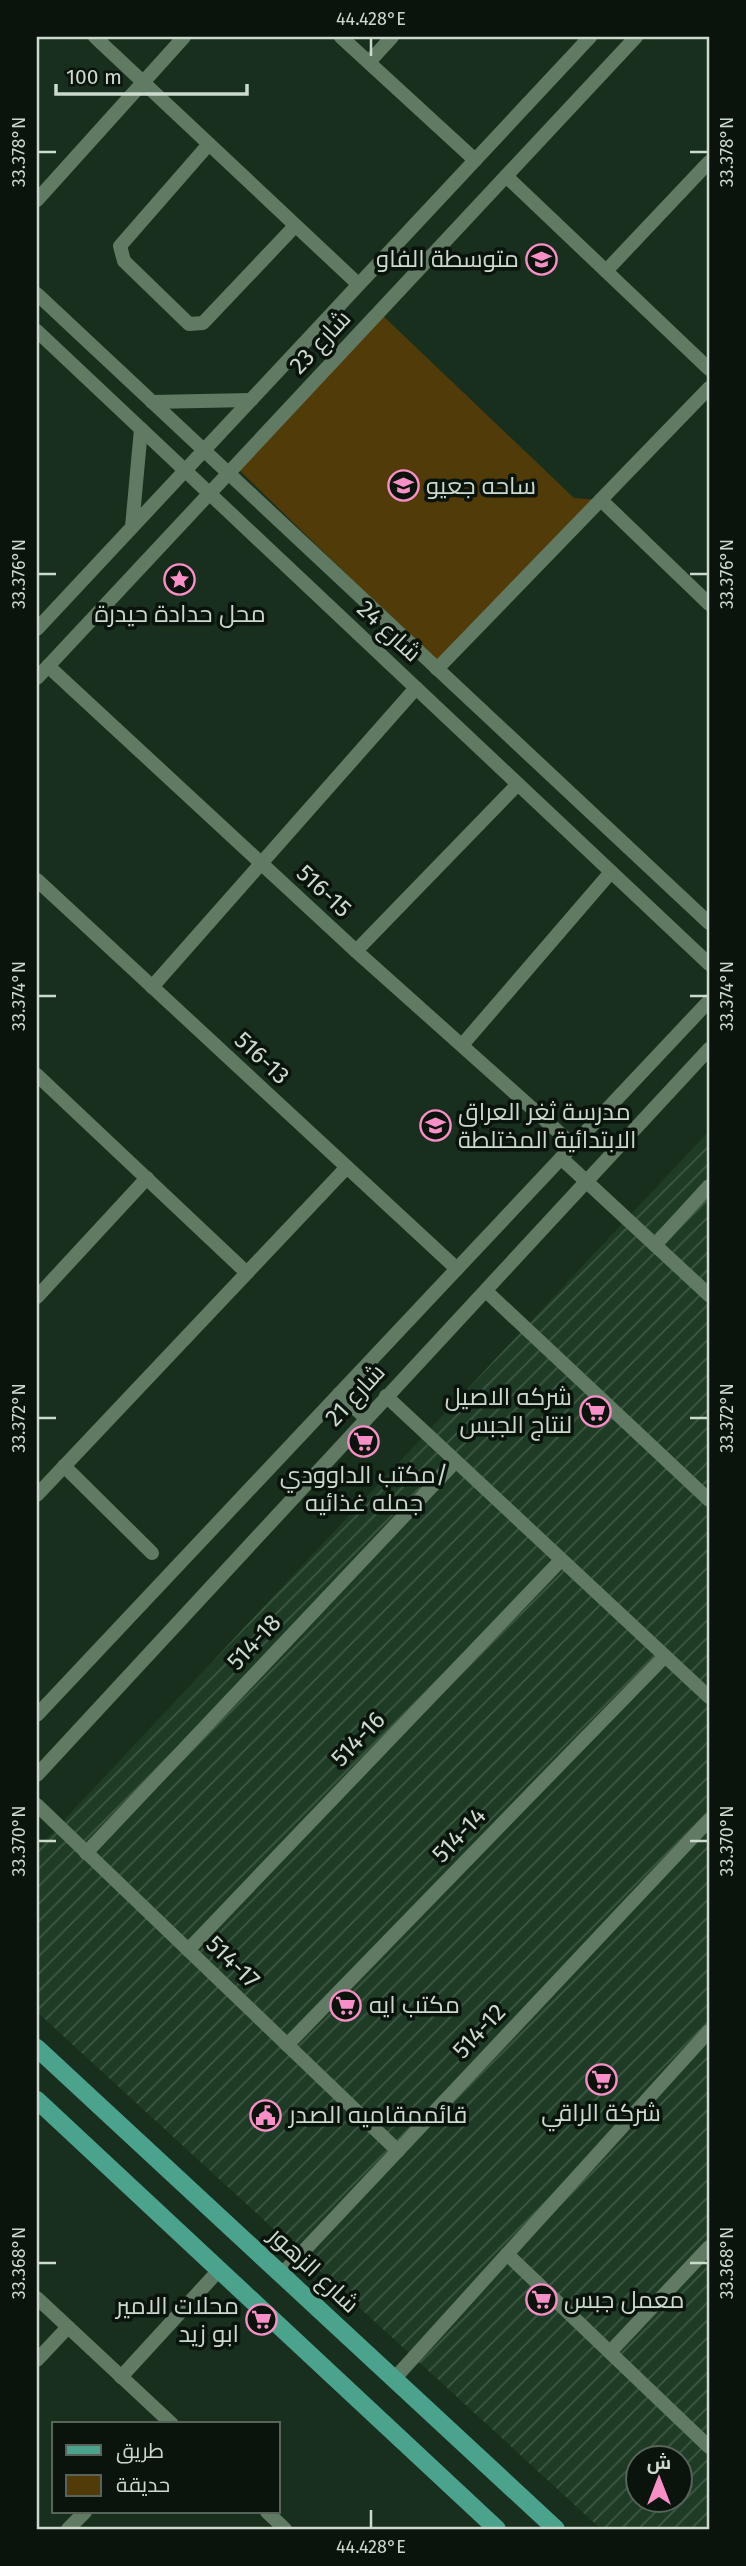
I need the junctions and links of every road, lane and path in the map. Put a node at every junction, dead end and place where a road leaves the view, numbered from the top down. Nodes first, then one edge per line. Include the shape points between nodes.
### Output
1 (95, 37) edge
2 (184, 37) edge
3 (341, 37) edge
4 (392, 37) edge
5 (590, 37) edge
6 (636, 37) edge
7 (369, 62) junction
8 (143, 82) junction
9 (209, 144) junction
10 (475, 160) junction
11 (707, 168) edge
12 (506, 176) junction
13 (37, 200) edge
14 (295, 226) junction
15 (606, 271) junction
16 (358, 285) junction
17 (37, 294) edge
18 (37, 331) edge
19 (709, 369) edge
20 (709, 388) edge
21 (251, 400) junction
22 (152, 402) junction
23 (141, 429) junction
24 (204, 450) junction
25 (185, 471) junction
26 (228, 473) junction
27 (210, 494) junction
28 (601, 500) junction
29 (132, 527) junction
30 (709, 604) edge
31 (37, 629) edge
32 (48, 666) junction
33 (437, 669) junction
34 (37, 678) edge
35 (416, 688) junction
36 (518, 784) junction
37 (261, 863) junction
38 (611, 872) junction
39 (37, 881) edge
40 (709, 923) edge
41 (356, 951) junction
42 (709, 964) edge
43 (152, 987) junction
44 (709, 1001) edge
45 (463, 1044) junction
46 (709, 1049) edge
47 (42, 1080) edge
48 (37, 1097) edge
49 (573, 1146) junction
50 (561, 1158) junction
51 (347, 1167) junction
52 (147, 1178) junction
53 (587, 1181) junction
54 (709, 1186) edge
55 (655, 1245) junction
56 (457, 1269) junction
57 (247, 1273) junction
58 (487, 1292) junction
59 (709, 1296) edge
60 (37, 1297) edge
61 (339, 1394) junction
62 (386, 1396) junction
63 (365, 1417) junction
64 (455, 1462) junction
65 (64, 1466) junction
66 (37, 1496) edge
67 (709, 1500) edge
68 (152, 1553) dead end
69 (561, 1560) junction
70 (665, 1656) junction
71 (709, 1697) edge
72 (37, 1715) edge
73 (37, 1775) edge
74 (37, 1805) edge
75 (709, 1820) edge
76 (86, 1853) junction
77 (188, 1950) junction
78 (709, 2031) edge
79 (286, 2045) junction
80 (37, 2048) edge
81 (37, 2100) edge
82 (398, 2151) junction
83 (709, 2247) edge
84 (507, 2254) junction
85 (220, 2269) junction
86 (282, 2274) junction
87 (37, 2298) edge
88 (68, 2327) junction
89 (610, 2352) junction
90 (37, 2360) edge
91 (121, 2377) junction
92 (395, 2378) junction
93 (168, 2422) edge
94 (709, 2447) edge
95 (83, 2514) edge
96 (68, 2529) edge
97 (497, 2529) edge
98 (556, 2529) edge

1 - 8 street
2 - 8 street
3 - 7 street
4 - 7 street
5 - 10 street, شارع 23
6 - 12 street, شارع 23
7 - 10 street
8 - 9 street
8 - 13 street
9 - 14 street
9 - 14 street via 120,246 124,261 189,324 203,323
10 - 16 street, شارع 23
11 - 15 street
12 - 15 street
12 - 26 street, شارع 23
14 - 16 street
15 - 19 street
16 - 21 street, شارع 23
17 - 22 street, شارع 24
18 - 23 street, شارع 24
20 - 28 street
21 - 22 street
21 - 24 street, شارع 23
22 - 24 street, شارع 24
23 - 25 street, شارع 24
23 - 29 street
24 - 25 street, شارع 23
24 - 26 street, شارع 24
25 - 27 street, شارع 24
25 - 29 street, شارع 23
26 - 27 street, شارع 23
26 - 33 street, شارع 24
27 - 32 street, شارع 23
27 - 35 street, شارع 24
28 - 30 street
28 - 33 street
29 - 31 street, شارع 23
32 - 34 street, شارع 23
32 - 37 street, 516-15
33 - 40 street, شارع 24
35 - 36 street, شارع 24
35 - 37 street
36 - 38 street, شارع 24
36 - 41 street
37 - 41 street, 516-15
37 - 43 street
38 - 42 street, شارع 24
38 - 45 street
39 - 43 street, 516-13
41 - 45 street, 516-15
43 - 51 street, 516-13
44 - 49 street, شارع 21
45 - 49 street, 516-15
46 - 53 street, شارع 21
47 - 48 street
47 - 52 street
49 - 50 street, شارع 21
50 - 53 street
50 - 56 street, شارع 21
51 - 56 street, 516-13
51 - 57 street
52 - 57 street
52 - 60 street
53 - 55 street
53 - 58 street, شارع 21
54 - 55 street
55 - 59 street
56 - 61 street, شارع 21
57 - 65 street
58 - 62 street, شارع 21
58 - 67 street
61 - 63 street
61 - 72 street, شارع 21
62 - 63 street, شارع 21
62 - 64 street
63 - 73 street, شارع 21
64 - 69 street
64 - 76 street, 514-18
65 - 66 street
65 - 68 street
69 - 70 street
69 - 77 street, 514-16
70 - 71 street
70 - 79 street, 514-14
74 - 76 street, 514-17
75 - 82 street, 514-12
76 - 77 street, 514-17
77 - 79 street, 514-17
78 - 84 street
79 - 82 street, 514-17
80 - 86 main road, شارع الزهور
81 - 85 main road
82 - 86 street, 514-12
83 - 89 street
84 - 89 street
84 - 92 street
85 - 91 street
85 - 97 main road
86 - 92 main road, شارع الزهور
87 - 88 street
88 - 90 street
88 - 91 street
89 - 94 street
91 - 93 street
92 - 98 main road, شارع الزهور
95 - 96 street

